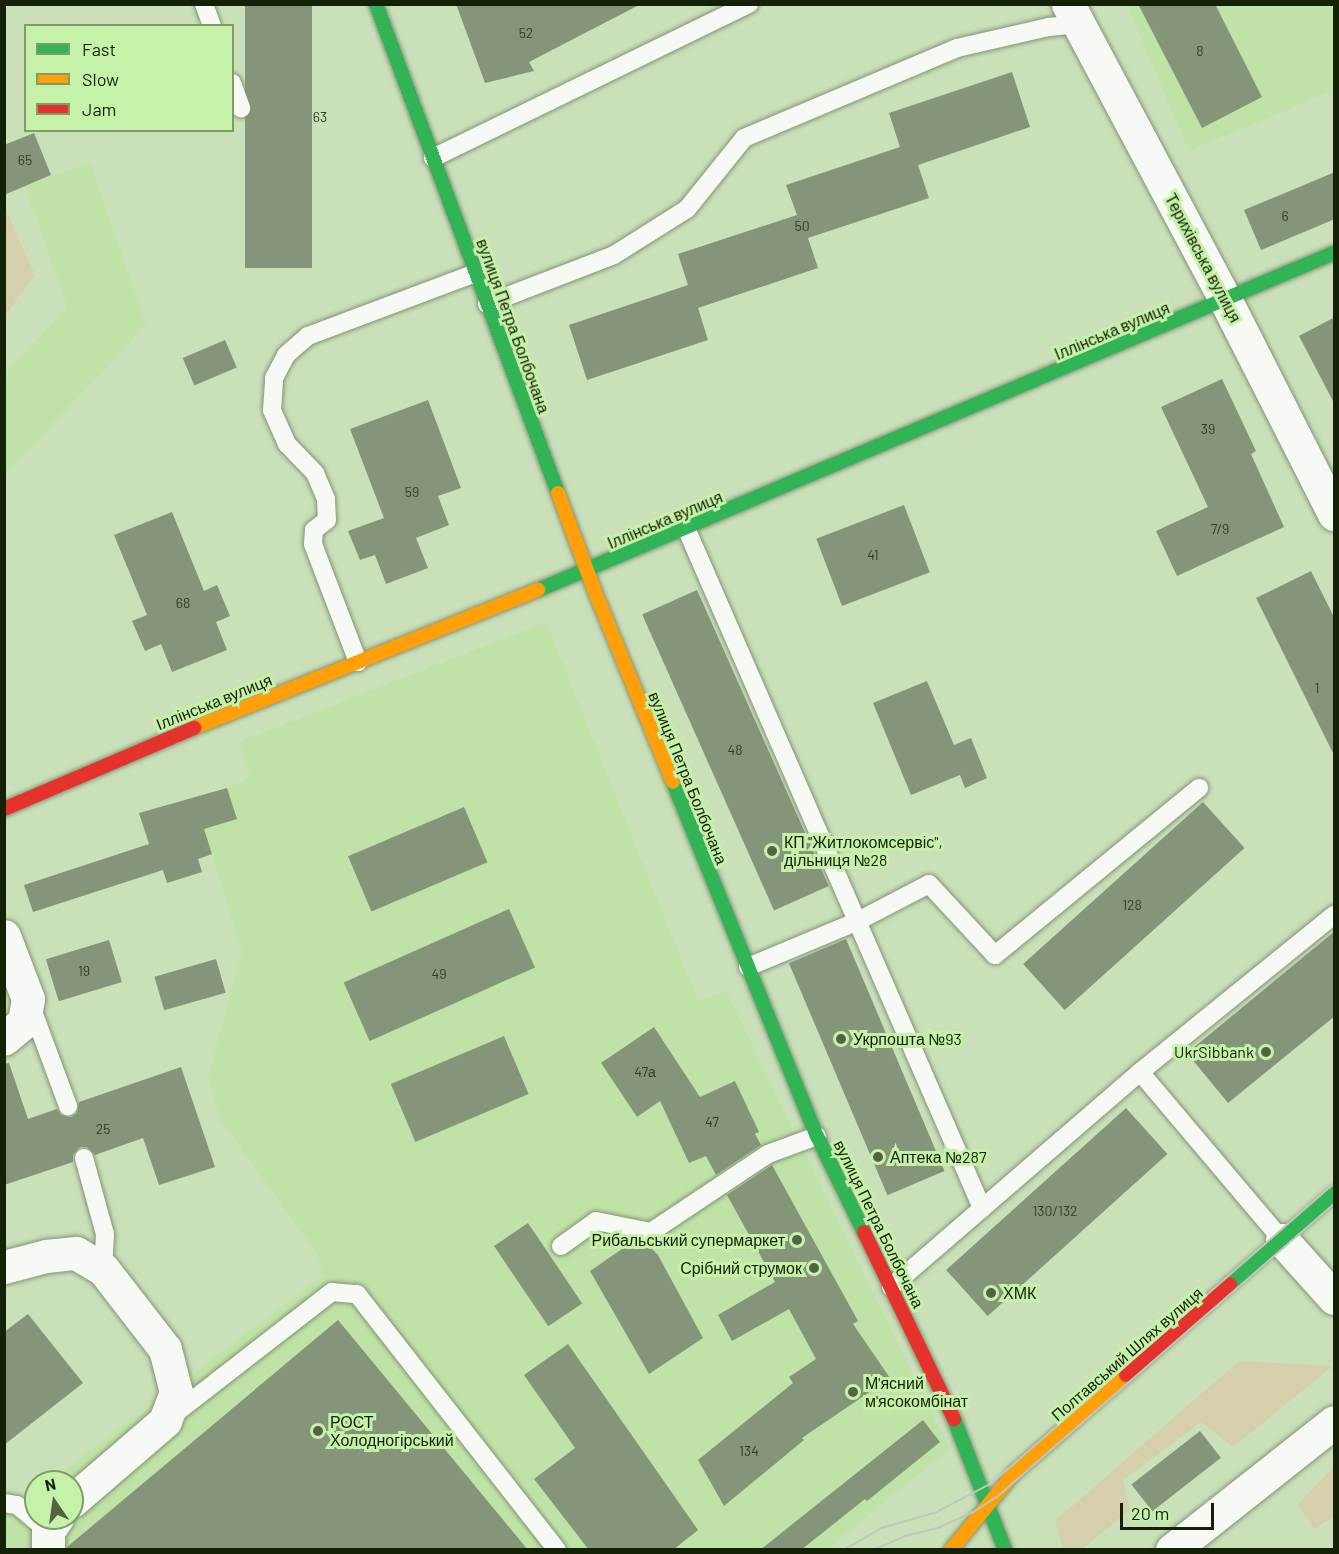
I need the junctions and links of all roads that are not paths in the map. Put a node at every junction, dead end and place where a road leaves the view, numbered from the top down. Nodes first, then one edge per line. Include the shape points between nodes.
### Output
1 (204, 4) edge
2 (376, 4) edge
3 (749, 4) edge
4 (1073, 14) edge
5 (211, 24) edge
6 (234, 89) edge
7 (241, 108) dead end
8 (433, 158) junction
9 (1335, 254) edge
10 (476, 273) junction
11 (1226, 301) junction
12 (487, 304) junction
13 (1335, 514) edge
14 (686, 528) junction
15 (586, 570) junction
16 (358, 662) junction
17 (1199, 789) dead end
18 (4, 809) edge
19 (1335, 915) edge
20 (858, 921) junction
21 (4, 936) edge
22 (748, 967) junction
23 (28, 999) junction
24 (4, 1039) edge
25 (1140, 1072) junction
26 (68, 1106) dead end
27 (817, 1136) junction
28 (84, 1158) dead end
29 (1335, 1194) edge
30 (982, 1208) junction
31 (1282, 1240) junction
32 (561, 1245) dead end
33 (4, 1267) edge
34 (102, 1269) junction
35 (891, 1287) junction
36 (1335, 1298) edge
37 (165, 1421) junction
38 (1335, 1422) edge
39 (84, 1491) edge
40 (4, 1503) edge
41 (988, 1503) junction
42 (51, 1533) edge
43 (557, 1550) edge
44 (951, 1550) edge
45 (1005, 1550) edge
46 (1172, 1550) edge

1 - 5 lane
2 - 8 street, вулиця Петра Болбочана
3 - 8 lane
4 - 11 street, Терихівська вулиця
4 - 12 lane via 1049,27 957,48 744,138 687,209 614,255
6 - 7 lane
8 - 10 street, вулиця Петра Болбочана
9 - 11 street, Іллінська вулиця
10 - 12 street, вулиця Петра Болбочана
10 - 16 lane via 308,336 286,355 274,378 272,410 287,444 315,473 326,499 327,520 314,530 313,544
11 - 13 street, Терихівська вулиця
11 - 14 street, Іллінська вулиця
12 - 15 street, вулиця Петра Болбочана
14 - 15 street, Іллінська вулиця
14 - 20 lane
15 - 16 street, Іллінська вулиця
15 - 22 street, вулиця Петра Болбочана
16 - 18 street, Іллінська вулиця via 80,769 21,794
17 - 20 lane via 995,955 929,884
19 - 25 lane
20 - 22 lane
20 - 30 lane
21 - 23 street
22 - 27 street, вулиця Петра Болбочана
23 - 24 street via 24,1022
23 - 26 lane
25 - 30 lane
25 - 31 lane
27 - 32 lane via 768,1154 651,1232 597,1221
27 - 35 street, вулиця Петра Болбочана
28 - 34 lane via 105,1234
29 - 31 street, Полтавський Шлях вулиця
30 - 35 lane
31 - 36 street
31 - 41 street, Полтавський Шлях вулиця via 1014,1473
33 - 34 street via 76,1253
34 - 37 street via 165,1349 176,1392
35 - 41 street, вулиця Петра Болбочана via 952,1412
37 - 39 street
37 - 43 lane via 332,1292 357,1294
38 - 46 street
40 - 42 lane via 16,1505
41 - 44 street, Полтавський Шлях вулиця
41 - 45 street, вулиця Петра Болбочана

